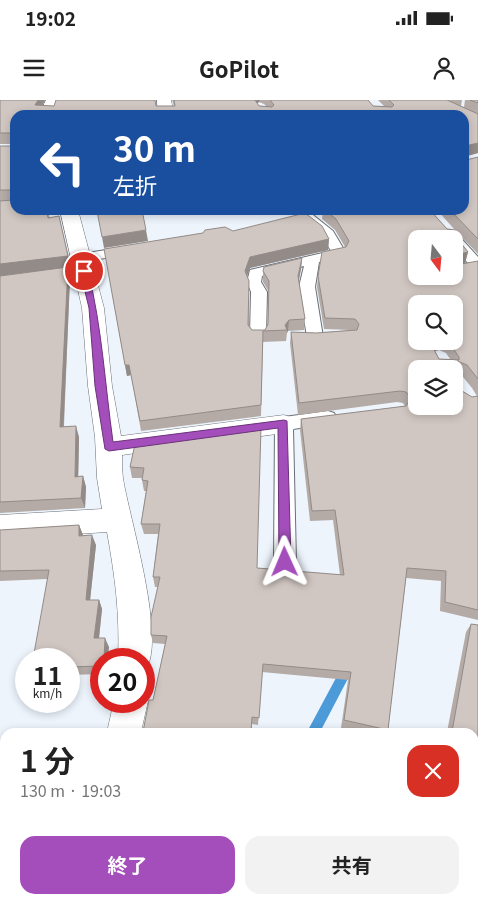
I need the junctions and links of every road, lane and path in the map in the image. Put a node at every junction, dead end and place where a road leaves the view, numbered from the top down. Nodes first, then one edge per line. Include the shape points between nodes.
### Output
1 (70, 215) edge
2 (303, 215) edge
3 (149, 247) edge
4 (463, 249) edge
5 (312, 260) junction
6 (83, 265) junction
7 (478, 266) edge
8 (463, 269) edge
9 (0, 282) edge
10 (258, 335) edge
11 (316, 337) edge
12 (350, 416) edge
13 (284, 424) junction
14 (109, 447) junction
15 (118, 520) junction
16 (0, 527) edge
17 (285, 562) dead end
18 (134, 648) edge
19 (128, 713) edge
20 (125, 728) edge

1 - 6 street
2 - 5 lane via 328,234 339,253
3 - 6 lane
4 - 7 lane
5 - 10 lane via 255,273 254,282 259,292
5 - 11 lane via 307,287
6 - 9 lane
6 - 14 street via 93,308
7 - 8 lane
12 - 13 lane
13 - 14 street
13 - 17 lane
14 - 15 street via 110,478
15 - 16 street
15 - 18 street via 132,587
19 - 20 street

